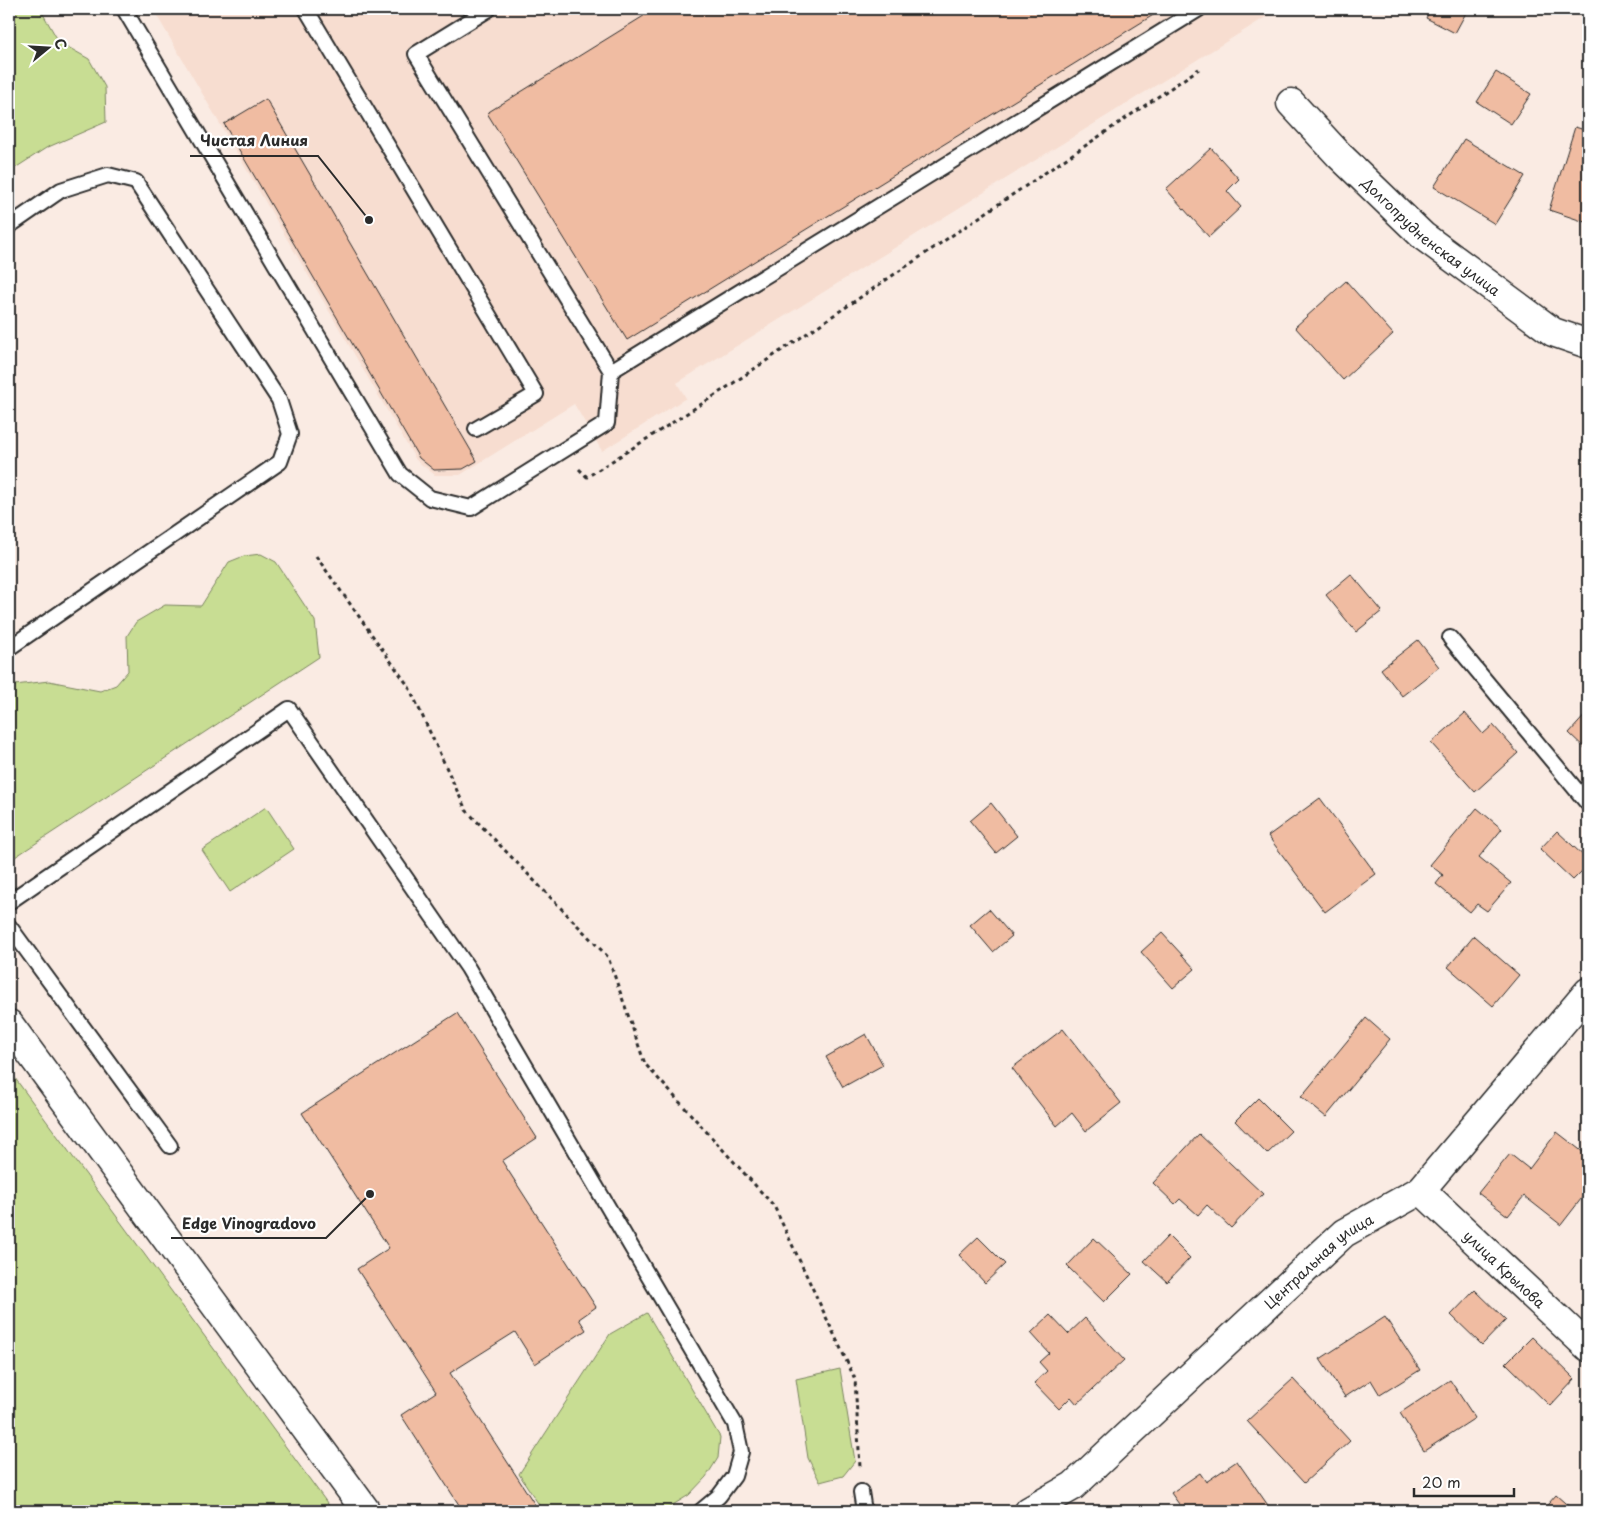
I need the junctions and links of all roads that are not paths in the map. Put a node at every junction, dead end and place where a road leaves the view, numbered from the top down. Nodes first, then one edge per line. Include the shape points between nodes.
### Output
1 (124, 9) edge
2 (306, 9) edge
3 (489, 9) edge
4 (1199, 9) edge
5 (1291, 103) dead end
6 (9, 226) edge
7 (1588, 344) edge
8 (611, 372) junction
9 (476, 430) dead end
10 (1450, 638) dead end
11 (9, 648) edge
12 (1588, 804) edge
13 (9, 902) edge
14 (9, 926) edge
15 (1588, 992) edge
16 (9, 1024) edge
17 (170, 1146) dead end
18 (1421, 1190) junction
19 (1588, 1347) edge
20 (862, 1492) road end
21 (366, 1511) edge
22 (701, 1511) edge
23 (864, 1511) edge
24 (1029, 1511) edge

1 - 8 lane via 400,474 430,498 471,508 607,423
2 - 9 lane via 536,394
3 - 8 lane via 416,54
4 - 8 lane
5 - 7 street, Долгопрудненская улица via 1339,155 1423,236 1553,332
6 - 11 lane via 61,190 108,175 136,182 279,400 290,434 280,462
10 - 12 lane
13 - 22 lane via 289,709 468,968 735,1424 741,1452 734,1476 719,1496
14 - 17 lane
15 - 18 street, Центральная улица
16 - 21 street
18 - 19 street, улица Крылова
18 - 24 street, Центральная улица via 1344,1232 1073,1486
20 - 23 lane

